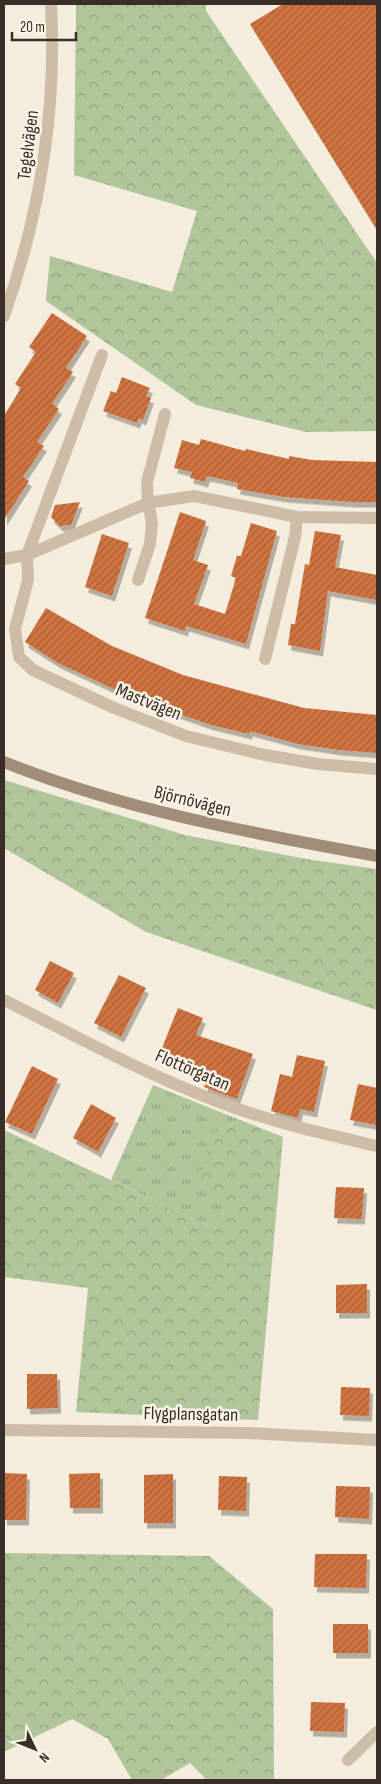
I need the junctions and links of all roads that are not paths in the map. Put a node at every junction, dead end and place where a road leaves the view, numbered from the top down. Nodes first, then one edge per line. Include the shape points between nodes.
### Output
1 (51, 4) edge
2 (4, 316) edge
3 (102, 354) dead end
4 (166, 414) dead end
5 (148, 503) junction
6 (297, 517) junction
7 (377, 518) edge
8 (26, 555) junction
9 (4, 559) edge
10 (138, 580) dead end
11 (265, 659) dead end
12 (4, 762) edge
13 (377, 769) edge
14 (377, 856) edge
15 (4, 1000) edge
16 (377, 1146) edge
17 (4, 1430) edge
18 (377, 1440) edge
19 (377, 1732) edge
20 (348, 1760) dead end

1 - 2 street, Tegelvägen via 52,85 46,154 39,196
3 - 8 street, Mastvägen
4 - 5 street via 147,482
5 - 6 street via 194,496
5 - 8 street
5 - 10 street via 152,523 150,544
6 - 7 street
6 - 11 street
8 - 9 street
8 - 13 street, Mastvägen via 28,580 15,629 19,657 33,670 114,708 186,736 265,755
12 - 14 main road, Björnövägen via 119,800 235,830
15 - 16 street, Flottörgatan via 158,1076 237,1108 305,1130
17 - 18 street, Flygplansgatan via 248,1433
19 - 20 street

